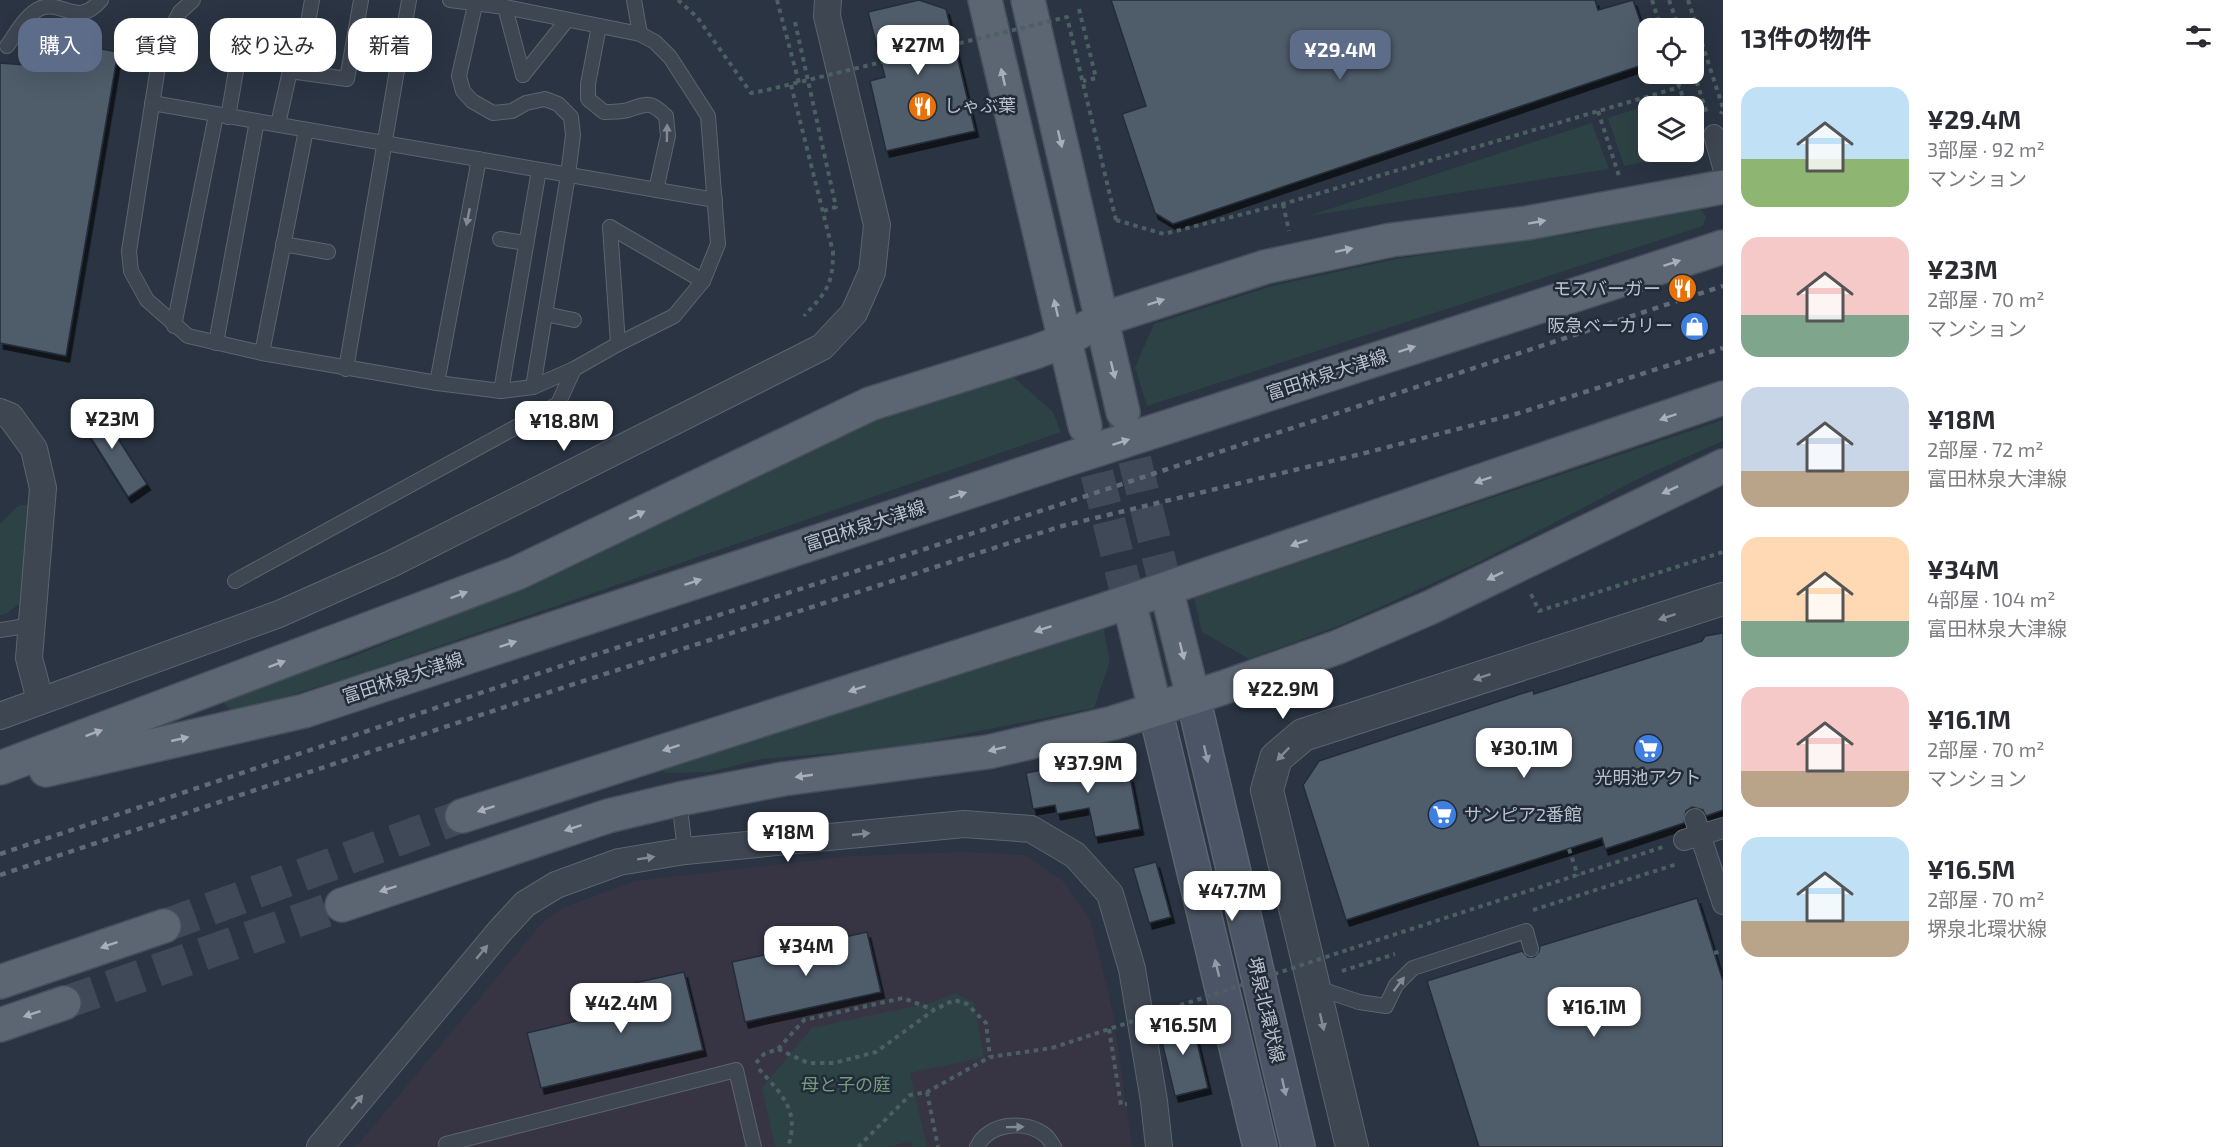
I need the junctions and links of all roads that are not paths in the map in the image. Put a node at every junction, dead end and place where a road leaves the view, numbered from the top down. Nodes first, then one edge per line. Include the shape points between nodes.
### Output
1 (101, 0) edge
2 (193, 0) edge
3 (312, 0) edge
4 (361, 0) edge
5 (410, 0) edge
6 (450, 0) edge
7 (634, 0) edge
8 (828, 0) edge
9 (985, 0) edge
10 (1028, 0) edge
11 (475, 5) junction
12 (505, 8) junction
13 (567, 20) junction
14 (599, 26) junction
15 (640, 34) junction
16 (7, 46) dead end
17 (152, 103) junction
18 (222, 116) junction
19 (257, 121) junction
20 (278, 124) junction
21 (306, 130) junction
22 (1714, 135) road end
23 (384, 144) junction
24 (478, 159) junction
25 (1723, 167) edge
26 (539, 170) junction
27 (568, 175) junction
28 (656, 190) junction
29 (1709, 190) edge
30 (715, 200) junction
31 (500, 239) dead end
32 (526, 243) junction
33 (284, 244) junction
34 (1718, 248) edge
35 (328, 252) dead end
36 (704, 281) junction
37 (545, 314) junction
38 (574, 320) dead end
39 (1100, 320) junction
40 (174, 326) junction
41 (1064, 341) junction
42 (216, 343) junction
43 (618, 344) junction
44 (262, 353) junction
45 (346, 369) junction
46 (574, 369) junction
47 (437, 383) junction
48 (533, 387) junction
49 (501, 392) junction
50 (1723, 398) edge
51 (0, 412) edge
52 (1123, 412) tunnel mouth
53 (1085, 426) tunnel mouth
54 (1723, 466) edge
55 (235, 581) dead end
56 (1723, 599) edge
57 (1170, 604) tunnel mouth
58 (1133, 618) tunnel mouth
59 (32, 625) junction
60 (0, 630) edge
61 (1193, 697) junction
62 (40, 700) junction
63 (1155, 709) junction
64 (0, 716) edge
65 (0, 768) edge
66 (0, 780) edge
67 (679, 799) junction
68 (462, 816) tunnel mouth
69 (1723, 828) edge
70 (685, 851) junction
71 (1723, 904) edge
72 (342, 905) tunnel mouth
73 (164, 926) tunnel mouth
74 (1531, 949) dead end
75 (0, 982) edge
76 (1313, 986) junction
77 (64, 1003) tunnel mouth
78 (0, 1025) edge
79 (446, 1144) dead end
80 (320, 1147) edge
81 (754, 1147) edge
82 (977, 1147) edge
83 (1054, 1147) edge
84 (1159, 1147) edge
85 (1260, 1147) edge
86 (1298, 1147) edge
87 (1352, 1147) edge

1 - 16 lane via 78,14 50,6 40,8
2 - 17 lane via 180,12 160,48
3 - 18 lane via 304,46 242,36
4 - 20 lane via 347,79 290,71
5 - 23 lane
6 - 11 lane
7 - 15 lane
8 - 62 street via 827,16 877,225 872,272 854,313 822,347 381,569 279,614
41 -> 9 main road
10 -> 39 main road
11 - 12 lane
11 - 27 lane via 459,76 463,90 472,101 493,113 512,111 545,99 558,104 571,117
12 - 13 lane
12 - 13 lane via 523,75
13 - 14 lane
14 - 15 lane
28 -> 14 lane via 668,136 666,116 654,105 642,104 603,112 588,99
15 - 30 lane via 670,57 708,116
17 - 18 lane
17 - 40 lane via 129,251 131,271 147,300
18 - 19 lane
18 - 40 lane
19 - 20 lane
19 - 42 lane
20 - 21 lane
21 - 23 lane
21 - 33 lane
22 - 25 street
23 - 24 lane
23 - 45 lane
24 - 26 lane
24 -> 47 lane
26 - 27 lane
26 - 32 lane
27 - 28 lane
27 - 37 lane
28 - 30 lane
39 -> 29 main road via 1265,267 1391,240 1527,223
30 - 36 lane via 718,244
31 - 32 lane
32 - 49 lane
33 - 35 lane
33 - 44 lane
66 -> 34 main road, 富田林泉大津線 via 304,711
36 - 43 lane via 674,316
36 - 43 lane via 610,227
37 - 38 lane
37 - 48 lane
39 - 41 main road
39 -> 52 main road
40 - 42 lane via 188,336
41 - 53 main road
65 -> 41 main road via 517,573 870,404
42 - 44 lane
43 - 46 lane
44 - 45 lane
45 - 47 lane
46 - 48 lane
46 - 55 lane via 558,404
47 - 49 lane
48 - 49 lane
50 -> 68 main road via 1098,612
51 - 59 street via 10,416 34,449 43,488
54 -> 61 main road via 1429,608 1338,647
56 -> 76 street via 1303,735 1276,758 1267,790
57 -> 61 main road
58 - 63 main road
59 - 60 lane
59 - 62 street via 29,658
61 - 63 main road
61 -> 86 main road, 堺泉北環状線
62 - 64 street
63 -> 67 main road via 1113,723 988,752 783,779
85 -> 63 main road, 堺泉北環状線
67 - 70 lane
67 -> 72 main road via 608,816
69 - 71 street via 1693,832
80 -> 70 street via 525,904 556,885 619,862
70 -> 84 street via 964,824 1031,829 1075,855 1110,894 1132,969
73 -> 75 main road
76 -> 74 lane via 1359,1002 1386,1006 1396,985 1413,968 1526,931
76 -> 87 street
77 -> 78 main road
79 - 81 lane via 736,1070
82 -> 83 lane via 993,1129 1020,1125 1045,1135

